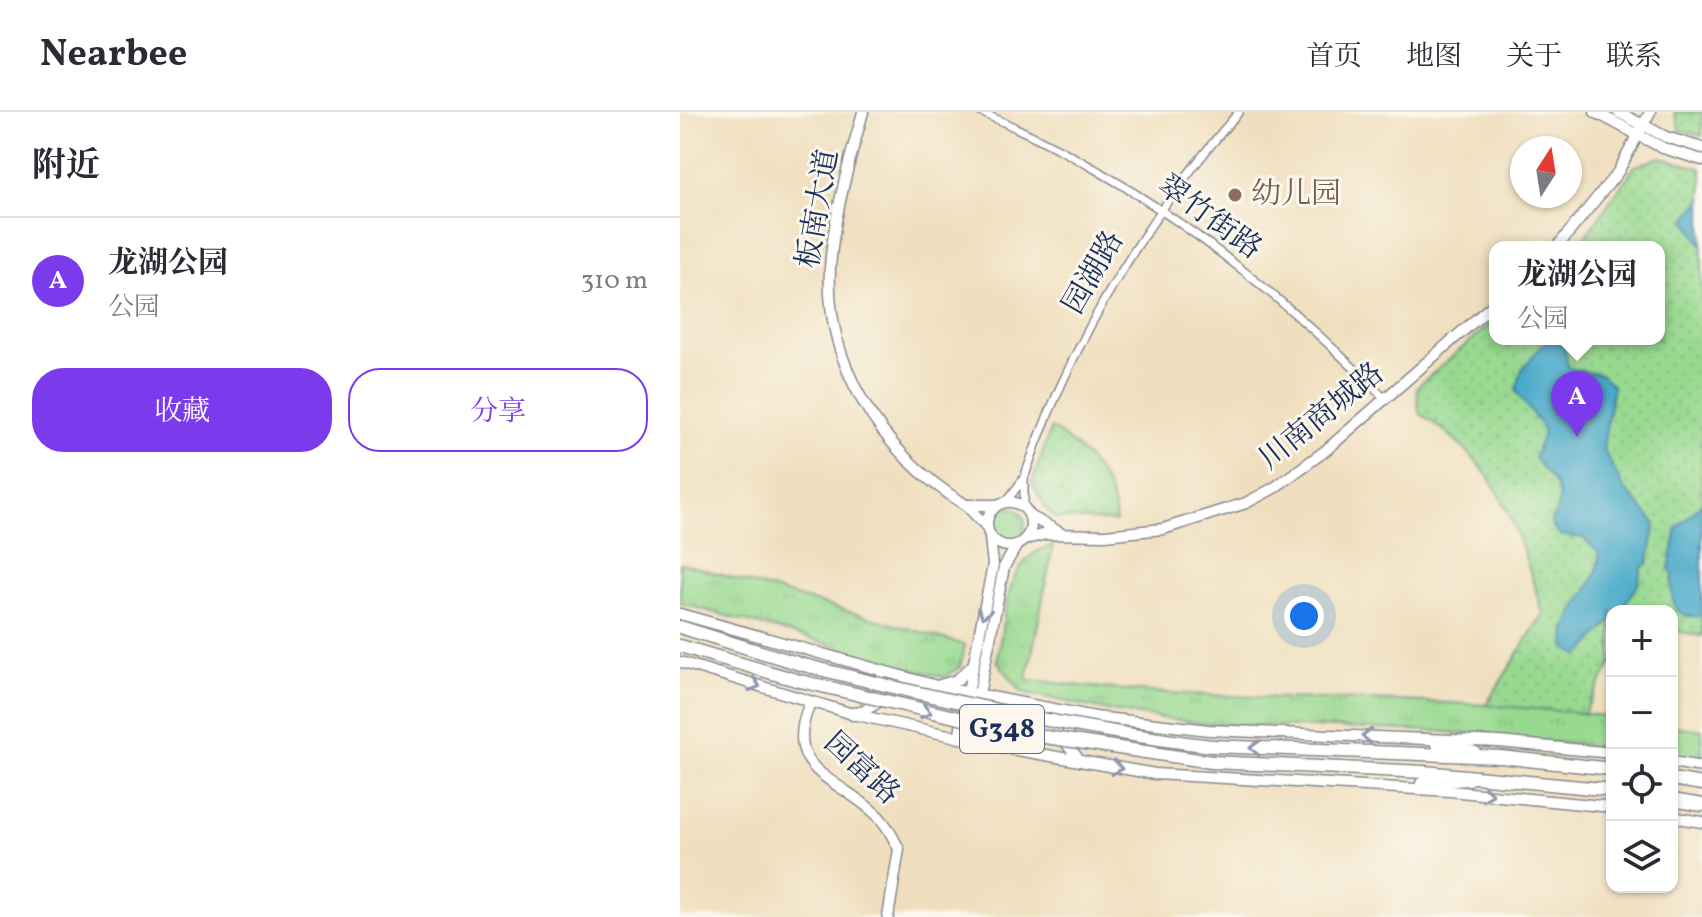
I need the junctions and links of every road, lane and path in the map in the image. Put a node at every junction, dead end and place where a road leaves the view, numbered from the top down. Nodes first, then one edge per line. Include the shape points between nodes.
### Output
1 (863, 112) edge
2 (980, 112) edge
3 (1239, 112) edge
4 (1595, 112) edge
5 (1618, 112) edge
6 (1650, 112) edge
7 (1641, 132) junction
8 (1694, 150) edge
9 (1702, 160) edge
10 (1159, 210) junction
11 (1562, 241) edge
12 (1489, 308) edge
13 (1385, 399) junction
14 (1024, 478) junction
15 (1001, 503) junction
16 (966, 505) junction
17 (1027, 512) junction
18 (988, 532) junction
19 (1061, 533) junction
20 (1022, 542) junction
21 (680, 614) edge
22 (680, 627) edge
23 (680, 646) edge
24 (680, 662) edge
25 (974, 663) junction
26 (867, 668) junction
27 (984, 671) junction
28 (935, 686) junction
29 (973, 694) junction
30 (1004, 700) junction
31 (810, 703) junction
32 (857, 714) junction
33 (1095, 717) junction
34 (1406, 737) junction
35 (965, 739) junction
36 (1606, 753) edge
37 (1500, 757) junction
38 (1087, 763) junction
39 (1678, 763) edge
40 (1702, 767) edge
41 (1606, 768) edge
42 (1499, 778) junction
43 (1678, 780) edge
44 (1702, 784) edge
45 (1379, 786) junction
46 (1606, 789) edge
47 (1678, 801) edge
48 (1702, 805) edge
49 (1606, 806) edge
50 (1678, 818) edge
51 (1702, 822) edge
52 (888, 917) edge

1 - 16 street, 板南大道 via 831,257 833,314 843,358 860,398 891,444
2 - 10 street, 翠竹街路 via 1049,144
3 - 10 street, 园湖路
4 - 7 street
5 - 7 street
6 - 7 street
7 - 8 street
7 - 11 street via 1605,191
8 - 9 street
10 - 13 street, 翠竹街路 via 1306,321
10 - 14 street, 园湖路 via 1099,306 1056,394
12 - 13 street, 川南商城路
13 - 19 street, 川南商城路 via 1298,473 1246,503 1163,529
14 - 15 street
14 - 17 street
15 - 16 street
15 - 17 street
15 - 18 street via 989,513
16 - 18 street, 板南大道
17 - 19 street
17 - 20 street via 1031,530
18 - 20 street via 1003,545
18 -> 25 street via 993,565
19 - 20 street
20 - 27 street via 1004,567
21 - 26 street
37 -> 22 highway, G348, bridge via 1212,746 1121,735 800,664
23 -> 42 highway, G348, bridge via 796,680 1032,735 1212,762
24 -> 31 street
25 - 28 street via 957,680
25 - 29 street
26 - 28 street
26 - 32 street via 879,678 883,693 876,707
27 - 29 street
27 - 30 street via 988,685
28 - 29 street
29 - 30 street
29 - 35 street
30 - 33 street
31 - 32 street
31 - 52 street, 园富路 via 799,737 803,752 835,786 880,818 899,849
32 - 35 street
34 -> 33 street via 1209,730
33 - 38 street via 1074,722 1066,735 1073,757
34 - 36 street
34 - 37 street
35 - 38 street
37 - 41 highway, G348
38 -> 45 street via 1155,774
39 - 40 street
42 - 45 street
42 - 46 highway, G348
43 - 44 highway
45 -> 49 street
47 - 48 highway
50 - 51 street

